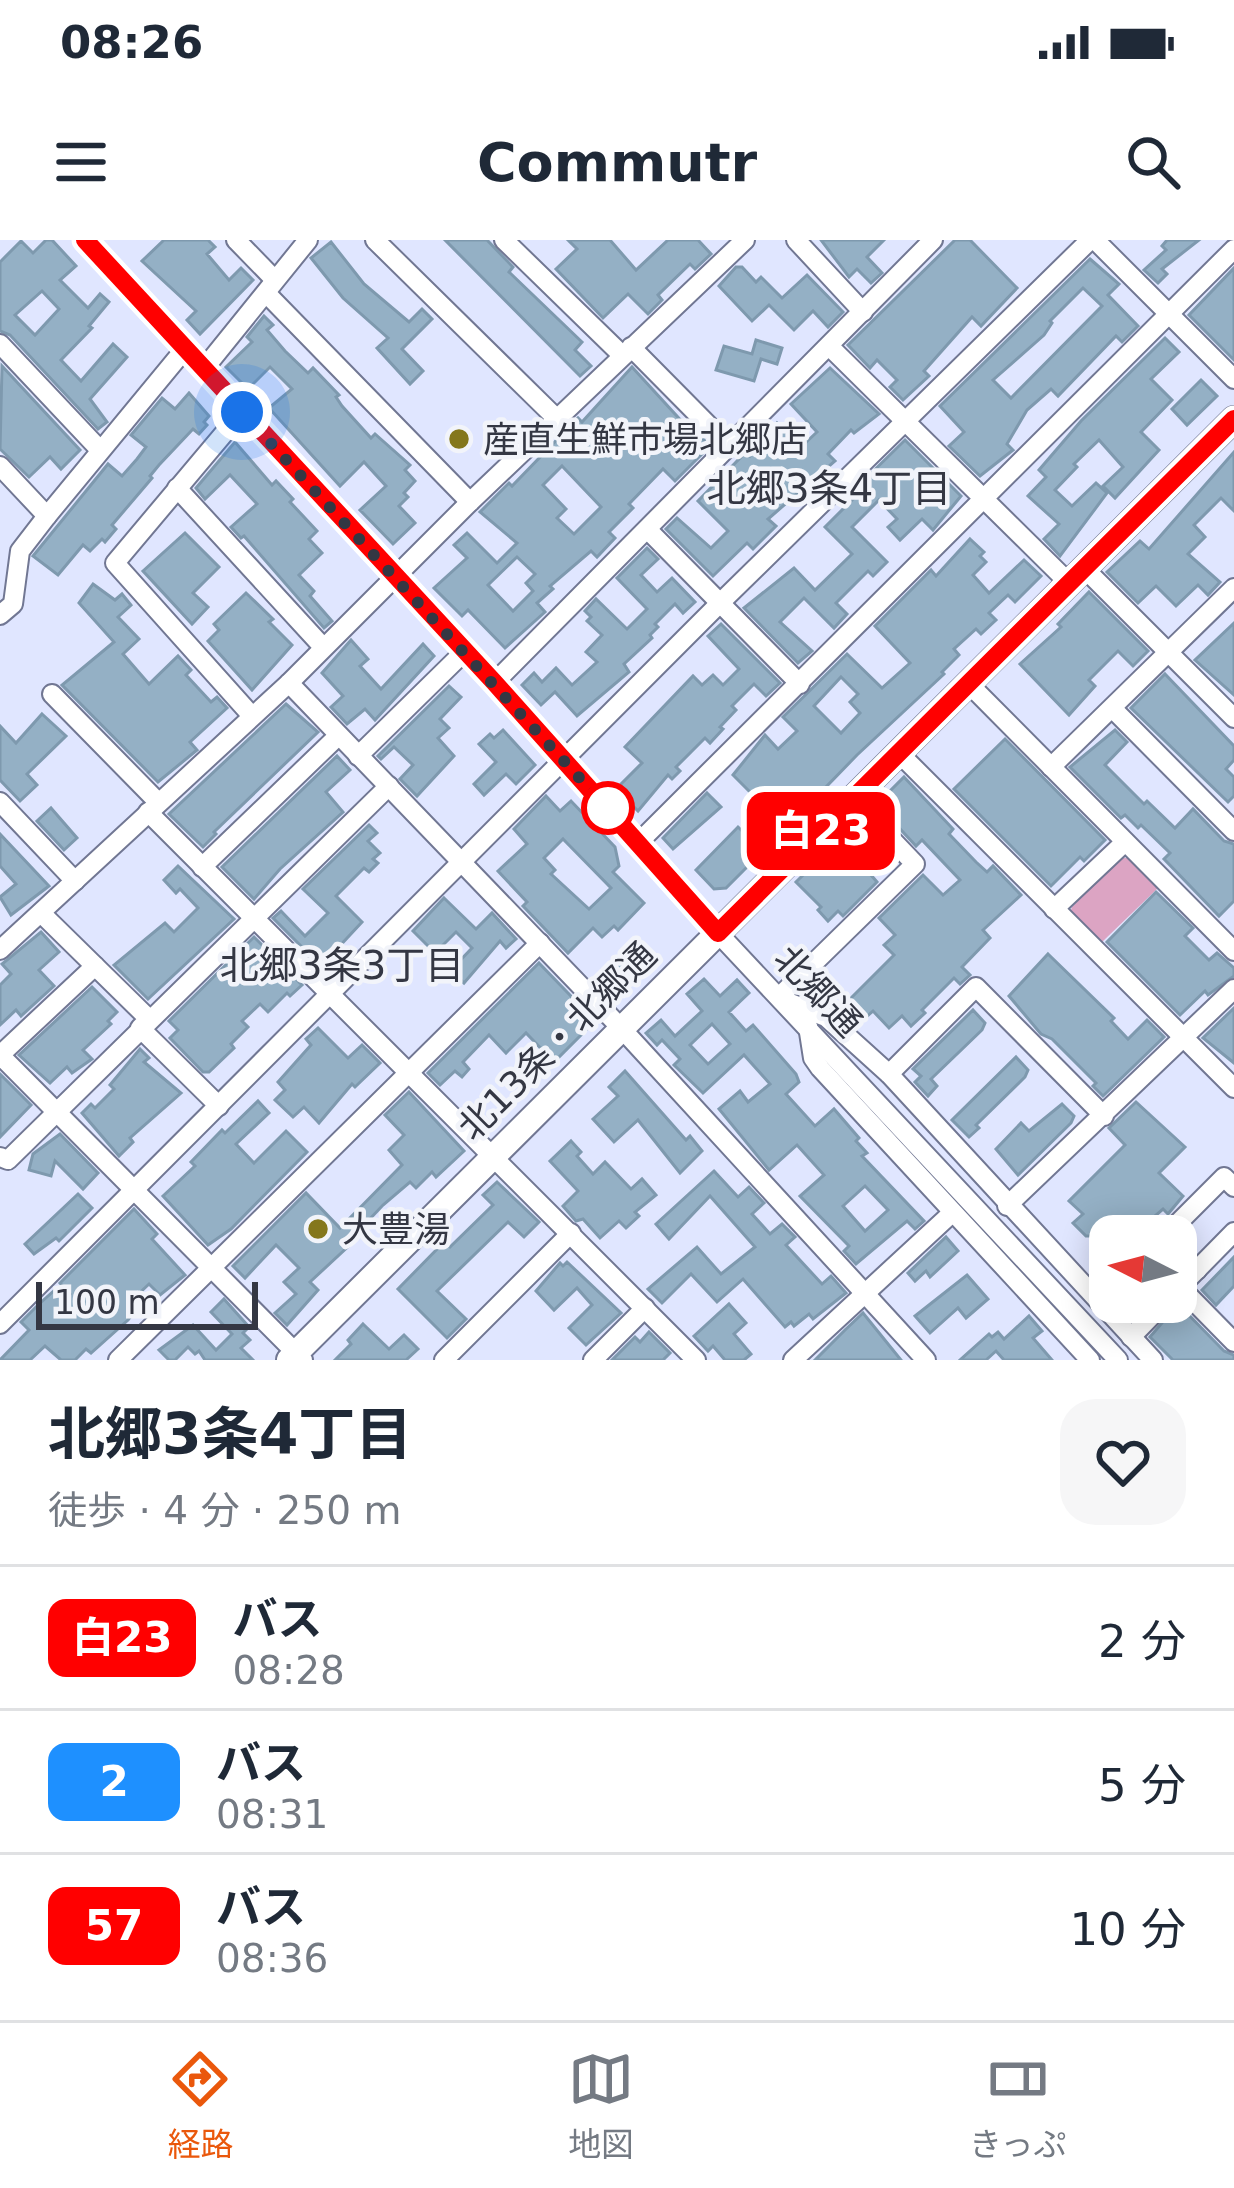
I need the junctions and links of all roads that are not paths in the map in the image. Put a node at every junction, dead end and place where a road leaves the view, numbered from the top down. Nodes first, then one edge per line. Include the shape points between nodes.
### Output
1 (85, 240) edge
2 (236, 240) edge
3 (308, 240) edge
4 (375, 240) edge
5 (504, 240) edge
6 (796, 240) edge
7 (933, 240) edge
8 (1092, 240) edge
9 (733, 244) edge
10 (1234, 249) edge
11 (270, 286) junction
12 (863, 312) junction
13 (1168, 314) junction
14 (0, 344) edge
15 (829, 346) junction
16 (184, 350) junction
17 (626, 351) junction
18 (202, 370) junction
19 (1234, 379) edge
20 (242, 412) junction
21 (556, 418) junction
22 (1234, 419) edge
23 (907, 423) junction
24 (729, 446) junction
25 (100, 450) junction
26 (0, 466) edge
27 (177, 488) junction
28 (984, 498) junction
29 (470, 502) junction
30 (47, 516) junction
31 (649, 530) junction
32 (1077, 576) junction
33 (395, 577) junction
34 (1234, 588) edge
35 (720, 603) junction
36 (0, 615) edge
37 (322, 647) junction
38 (464, 652) junction
39 (1169, 653) junction
40 (289, 682) junction
41 (494, 682) junction
42 (968, 683) junction
43 (800, 684) junction
44 (52, 694) dead end
45 (1113, 709) junction
46 (251, 716) junction
47 (1234, 718) edge
48 (338, 736) junction
49 (899, 753) junction
50 (358, 757) junction
51 (565, 761) junction
52 (1052, 767) junction
53 (389, 786) junction
54 (853, 799) junction
55 (0, 802) edge
56 (153, 807) junction
57 (1234, 831) edge
58 (1125, 842) junction
59 (638, 843) junction
60 (463, 861) junction
61 (202, 867) junction
62 (75, 881) junction
63 (1054, 909) junction
64 (41, 913) junction
65 (252, 917) junction
66 (718, 933) junction
67 (539, 943) junction
68 (0, 950) edge
69 (1234, 951) edge
70 (94, 966) junction
71 (1234, 989) edge
72 (328, 995) junction
73 (783, 999) junction
74 (808, 1027) junction
75 (140, 1028) junction
76 (622, 1029) junction
77 (1184, 1038) junction
78 (0, 1055) edge
79 (889, 1073) junction
80 (408, 1074) junction
81 (1234, 1088) edge
82 (219, 1106) junction
83 (56, 1112) junction
84 (1104, 1116) junction
85 (491, 1156) junction
86 (0, 1157) edge
87 (1234, 1187) edge
88 (133, 1191) junction
89 (1007, 1206) junction
90 (952, 1213) junction
91 (1187, 1215) edge
92 (1234, 1232) edge
93 (571, 1233) junction
94 (212, 1268) junction
95 (1197, 1270) edge
96 (865, 1294) junction
97 (1197, 1307) edge
98 (645, 1308) junction
99 (1145, 1323) edge
100 (0, 1324) edge
101 (1131, 1337) junction
102 (1234, 1342) edge
103 (296, 1358) edge
104 (118, 1360) edge
105 (444, 1360) edge
106 (593, 1360) edge
107 (696, 1360) edge
108 (793, 1360) edge
109 (926, 1360) edge
110 (1090, 1360) edge
111 (1118, 1360) edge
112 (1153, 1360) edge

1 - 16 street, 北郷通
2 - 11 street
3 - 11 street
4 - 21 street
5 - 17 street
6 - 12 street
7 - 12 street
8 - 13 street
8 - 23 street
9 - 17 street
10 - 13 street
11 - 18 street
11 - 29 street
12 - 15 street
13 - 19 street
13 - 28 street
14 - 25 street
15 - 23 street
15 - 24 street
16 - 18 street, 北郷通
16 - 25 street
17 - 21 street
17 - 24 street
18 - 20 street, 北郷通
20 - 27 street
20 - 33 street, 北郷通
21 - 29 street
22 - 32 main road, 北13条・北郷通
23 - 28 street
23 - 35 street
24 - 31 street
25 - 30 street
26 - 30 street
27 - 37 street
27 - 46 street via 115,563
28 - 32 street
28 - 43 street
29 - 33 street
30 - 36 street via 20,551 13,604
31 - 35 street
31 - 41 street
32 - 39 street
32 - 42 main road, 北13条・北郷通
33 - 37 street
33 - 38 street, 北郷通
34 - 39 street
35 - 43 street
35 - 51 street
37 - 40 street
38 - 41 street, 北郷通
38 - 50 street
39 - 45 street
39 - 47 street
40 - 46 street
40 - 48 street
41 - 51 street, 北郷通
42 - 49 main road, 北13条・北郷通
42 - 52 street
43 - 59 street
44 - 56 street
45 - 52 street
45 - 57 street
46 - 56 street
48 - 50 street
48 - 61 street
49 - 54 main road, 北13条・北郷通
49 - 63 street
50 - 53 street
51 - 59 street, 北郷通
51 - 60 street
52 - 58 street
53 - 60 street
53 - 65 street
54 - 66 main road, 北13条・北郷通
54 - 73 street via 915,864
55 - 62 street
56 - 61 street
56 - 62 street
58 - 63 street
58 - 69 street
59 - 66 street, 北郷通
60 - 67 street
60 - 72 street
61 - 65 street
62 - 64 street
63 - 77 street
64 - 68 street
64 - 70 street
65 - 72 street
65 - 75 street
66 - 73 street, 北郷通
66 - 76 main road, 北13条・北郷通
67 - 76 street
67 - 80 street
70 - 75 street via 149,1019
70 - 78 street
71 - 77 street
72 - 80 street
72 - 82 street
73 - 74 street, 北郷通
73 - 79 street via 826,1017
74 - 90 street via 820,1069
74 - 111 street, 北郷通
75 - 82 street
75 - 83 street
76 - 85 main road, 北13条・北郷通
76 - 96 street
77 - 81 street
77 - 84 street
78 - 83 street
79 - 84 street via 976,987
79 - 89 street
80 - 85 street
80 - 94 street
82 - 88 street
83 - 86 street via 8,1160
83 - 88 street
84 - 89 street
85 - 93 street
85 - 103 main road, 北13条・北郷通
87 - 91 street via 1225,1178
88 - 94 street
88 - 100 street
89 - 101 street
90 - 96 street
90 - 110 street
92 - 95 street
93 - 98 street
93 - 105 street
94 - 103 street
94 - 104 street
96 - 108 street
96 - 109 street
97 - 102 street
98 - 106 street
98 - 107 street
99 - 101 street
101 - 112 street

